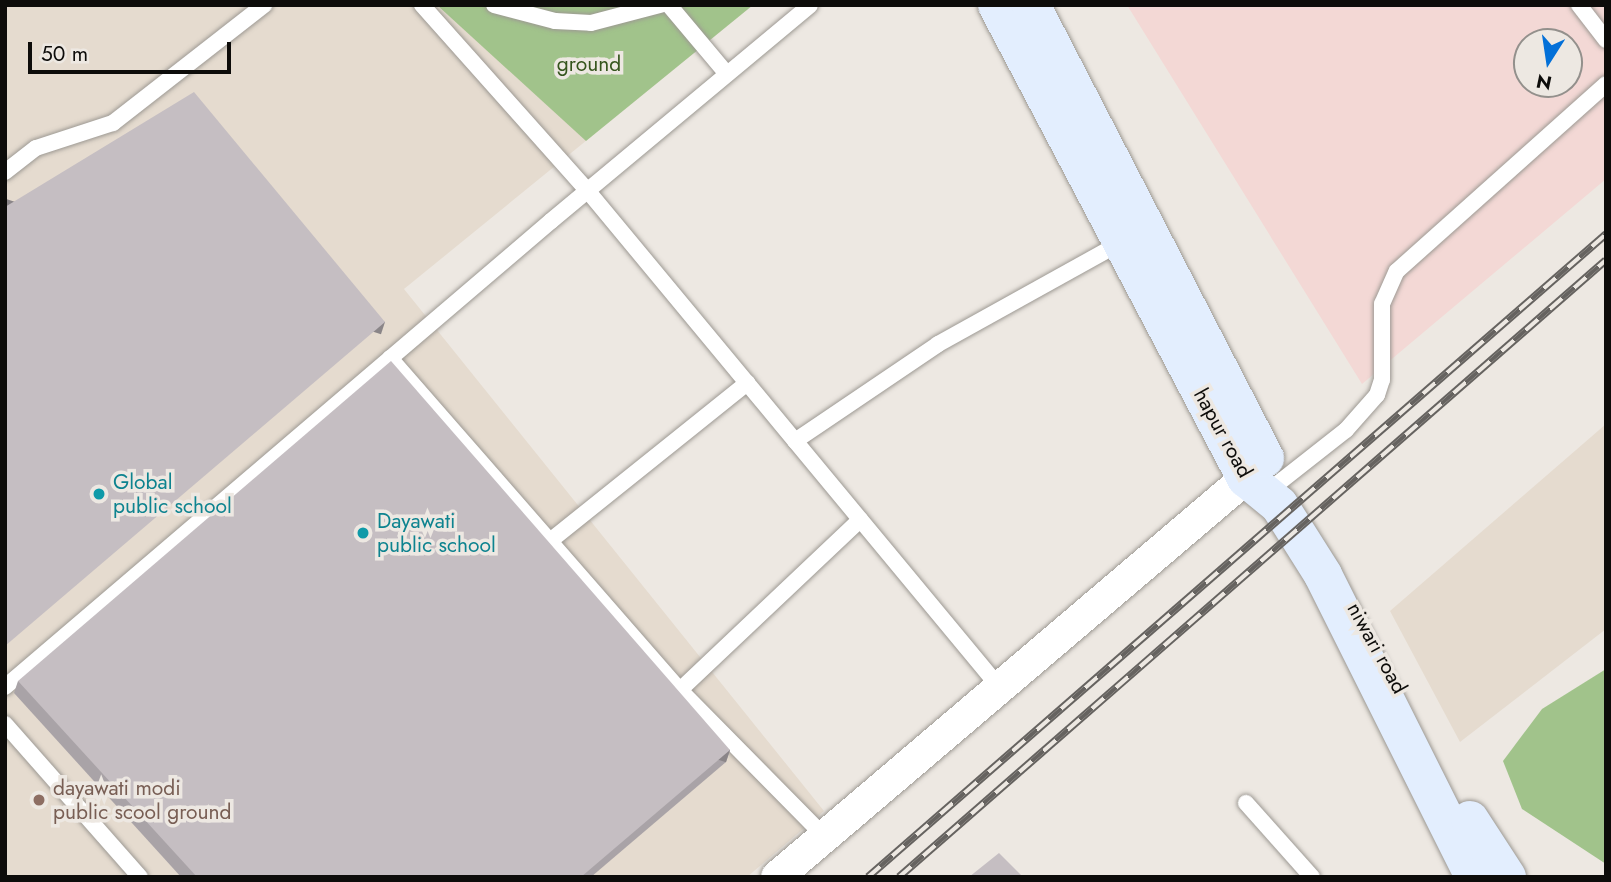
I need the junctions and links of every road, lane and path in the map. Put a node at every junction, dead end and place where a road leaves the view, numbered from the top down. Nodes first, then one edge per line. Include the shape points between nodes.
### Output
1 (264, 5) edge
2 (422, 5) edge
3 (494, 5) edge
4 (660, 5) edge
5 (668, 5) edge
6 (810, 5) edge
7 (997, 5) edge
8 (1031, 5) edge
9 (1579, 5) edge
10 (1606, 40) edge
11 (727, 74) junction
12 (1606, 84) edge
13 (5, 172) edge
14 (587, 190) junction
15 (1121, 243) junction
16 (390, 358) junction
17 (747, 383) junction
18 (795, 441) junction
19 (1267, 489) junction
20 (860, 520) junction
21 (551, 541) junction
22 (1322, 575) junction
23 (5, 687) edge
24 (1000, 688) junction
25 (680, 690) junction
26 (5, 724) edge
27 (1246, 803) dead end
28 (823, 835) junction
29 (140, 877) edge
30 (777, 877) edge
31 (1312, 877) edge
32 (1474, 877) edge
33 (1507, 877) edge

1 - 13 lane via 113,123 37,148
2 - 14 lane
3 - 4 lane via 555,21 591,23
5 - 11 lane
6 - 11 lane
7 - 15 main road, hapur road
8 - 19 main road, hapur road
9 - 10 lane
11 - 14 lane
12 - 19 lane via 1397,271 1382,304 1382,380 1377,395 1346,430
14 - 16 lane
14 - 17 lane
15 - 18 lane via 938,344
15 - 19 main road, hapur road
16 - 21 lane
16 - 23 lane
17 - 18 lane
17 - 21 lane
18 - 20 lane
19 - 22 main road
19 - 24 street
20 - 24 lane
20 - 25 lane
21 - 25 lane
22 - 32 main road, niwari road
22 - 33 main road, niwari road via 1361,613 1469,818
24 - 28 street
25 - 28 lane
26 - 29 lane
27 - 31 lane
28 - 30 street

